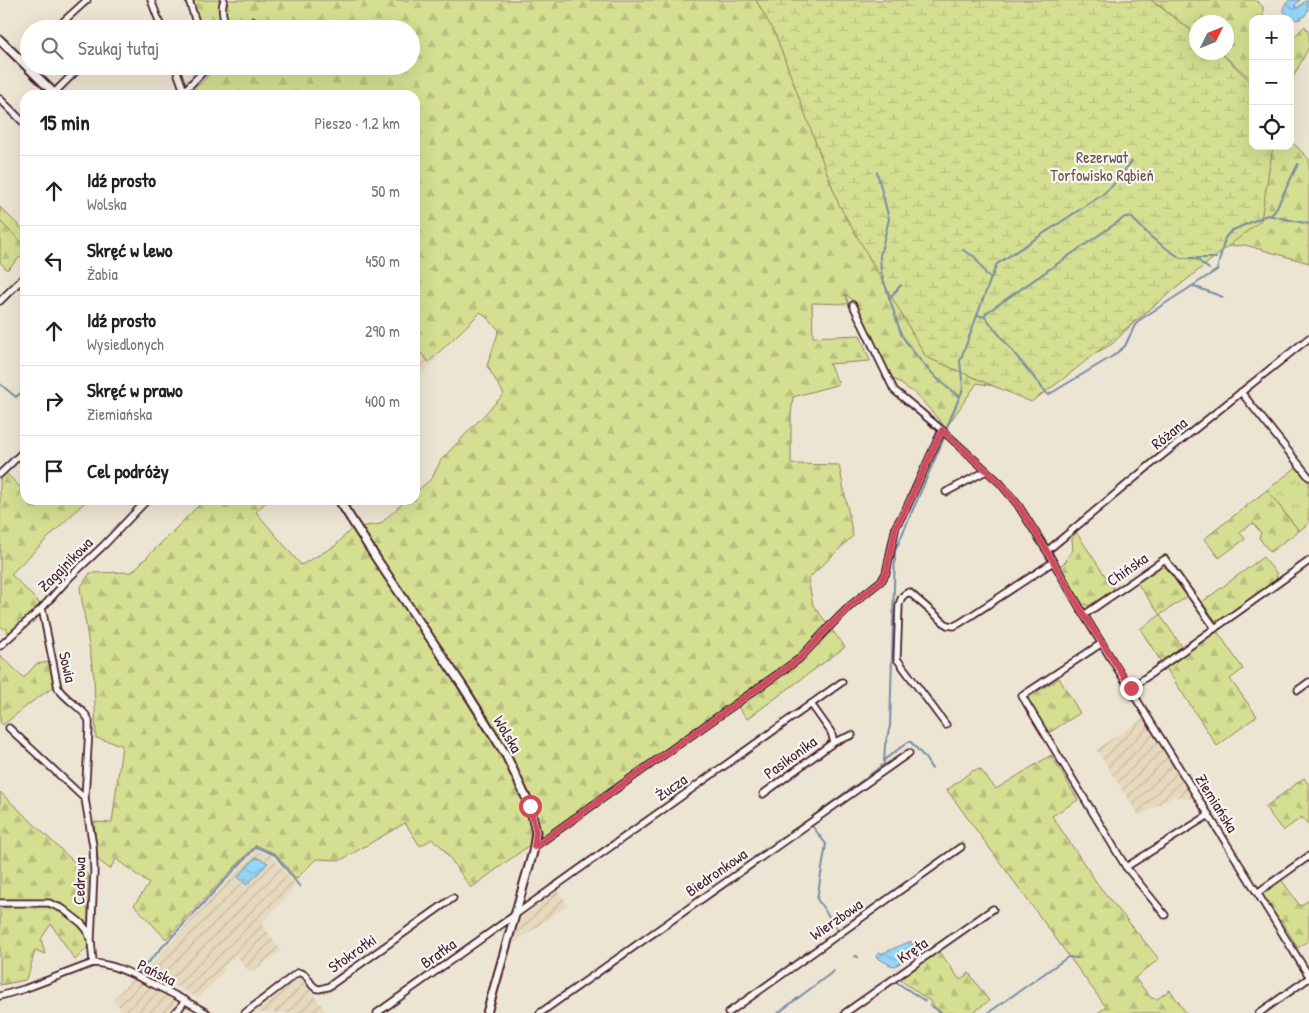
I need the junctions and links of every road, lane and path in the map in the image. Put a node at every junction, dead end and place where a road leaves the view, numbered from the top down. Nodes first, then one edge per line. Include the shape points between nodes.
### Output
1 (87, 0) edge
2 (151, 0) edge
3 (188, 0) edge
4 (224, 0) edge
5 (65, 20) edge
6 (159, 20) edge
7 (195, 20) edge
8 (224, 20) edge
9 (0, 40) edge
10 (20, 61) edge
11 (35, 75) edge
12 (73, 75) edge
13 (177, 75) edge
14 (200, 75) edge
15 (51, 90) edge
16 (59, 90) edge
17 (181, 90) edge
18 (185, 90) edge
19 (0, 99) edge
20 (20, 119) edge
21 (20, 281) edge
22 (0, 301) edge
23 (852, 305) dead end
24 (1309, 338) edge
25 (1242, 392) junction
26 (942, 430) junction
27 (20, 455) edge
28 (986, 471) junction
29 (0, 474) edge
30 (1309, 477) edge
31 (946, 492) dead end
32 (142, 505) edge
33 (342, 505) edge
34 (1047, 551) junction
35 (1309, 561) edge
36 (1053, 562) junction
37 (42, 608) junction
38 (1084, 615) junction
39 (1215, 628) junction
40 (1102, 643) junction
41 (0, 646) edge
42 (842, 682) dead end
43 (1309, 682) edge
44 (1131, 688) junction
45 (1298, 690) dead end
46 (811, 704) junction
47 (89, 720) joint
48 (946, 726) dead end
49 (9, 728) dead end
50 (852, 735) dead end
51 (834, 742) junction
52 (908, 753) dead end
53 (763, 794) dead end
54 (85, 799) junction
55 (1209, 815) junction
56 (534, 847) junction
57 (961, 847) dead end
58 (1309, 856) edge
59 (1126, 867) junction
60 (1258, 893) junction
61 (453, 898) dead end
62 (0, 903) edge
63 (994, 909) dead end
64 (515, 915) junction
65 (1165, 915) dead end
66 (91, 940) junction
67 (92, 963) junction
68 (1309, 977) edge
69 (0, 996) edge
70 (185, 1000) junction
71 (174, 1013) edge
72 (208, 1013) edge
73 (245, 1013) edge
74 (377, 1013) edge
75 (487, 1013) edge
76 (540, 1013) edge
77 (728, 1013) edge
78 (845, 1013) edge
79 (1259, 1013) edge

1 - 5 street
2 - 6 street
3 - 7 street
4 - 8 street via 221,6
9 - 10 street
11 - 15 street
12 - 16 street
13 - 17 street
14 - 18 street
19 - 20 street
21 - 22 street
23 - 26 street, Ziemiańska via 894,390
24 - 25 street, Różana
25 - 30 street
25 - 34 street, Różana
26 - 28 street, Ziemiańska
26 - 56 street via 896,526 882,580 851,605 799,659
27 - 29 street
28 - 31 street
28 - 34 street, Ziemiańska via 1018,505
32 - 37 street, Zagajnikowa
33 - 56 street, Wolska via 506,755 530,806 536,832
34 - 36 street, Ziemiańska
35 - 39 street
36 - 38 street, Ziemiańska
36 - 48 street via 954,626 947,625 909,592 901,597 897,659
37 - 41 street, Zagajnikowa
37 - 47 street, Sowia via 60,693
38 - 39 street, Chińska via 1166,559
38 - 40 street, Ziemiańska
39 - 44 street
40 - 44 street, Ziemiańska
40 - 59 street via 1022,696
42 - 46 street, Żucza
43 - 45 street
44 - 55 street, Ziemiańska
46 - 51 street, Pasikonika via 832,732
46 - 64 street, Żucza
47 - 54 street, Cedrowa
49 - 54 street
50 - 51 street, Pasikonika
51 - 53 street, Pasikonika
52 - 76 street, Biedronkowa
54 - 66 street, Cedrowa via 93,846
55 - 59 street
55 - 60 street, Ziemiańska
56 - 64 street, Wolska
57 - 77 street, Wierzbowa
58 - 60 street
59 - 65 street
60 - 68 street, Ziemiańska
61 - 73 street, Stokrotki via 328,987 313,987 304,974 297,973
62 - 66 street via 49,903 81,923
63 - 78 street, Kręta
64 - 74 street, Bratka
64 - 75 street, Wolska
66 - 67 street, Cedrowa
67 - 69 street
67 - 70 street, Pańska via 124,971
68 - 79 street
70 - 71 street
70 - 72 street, Pańska

